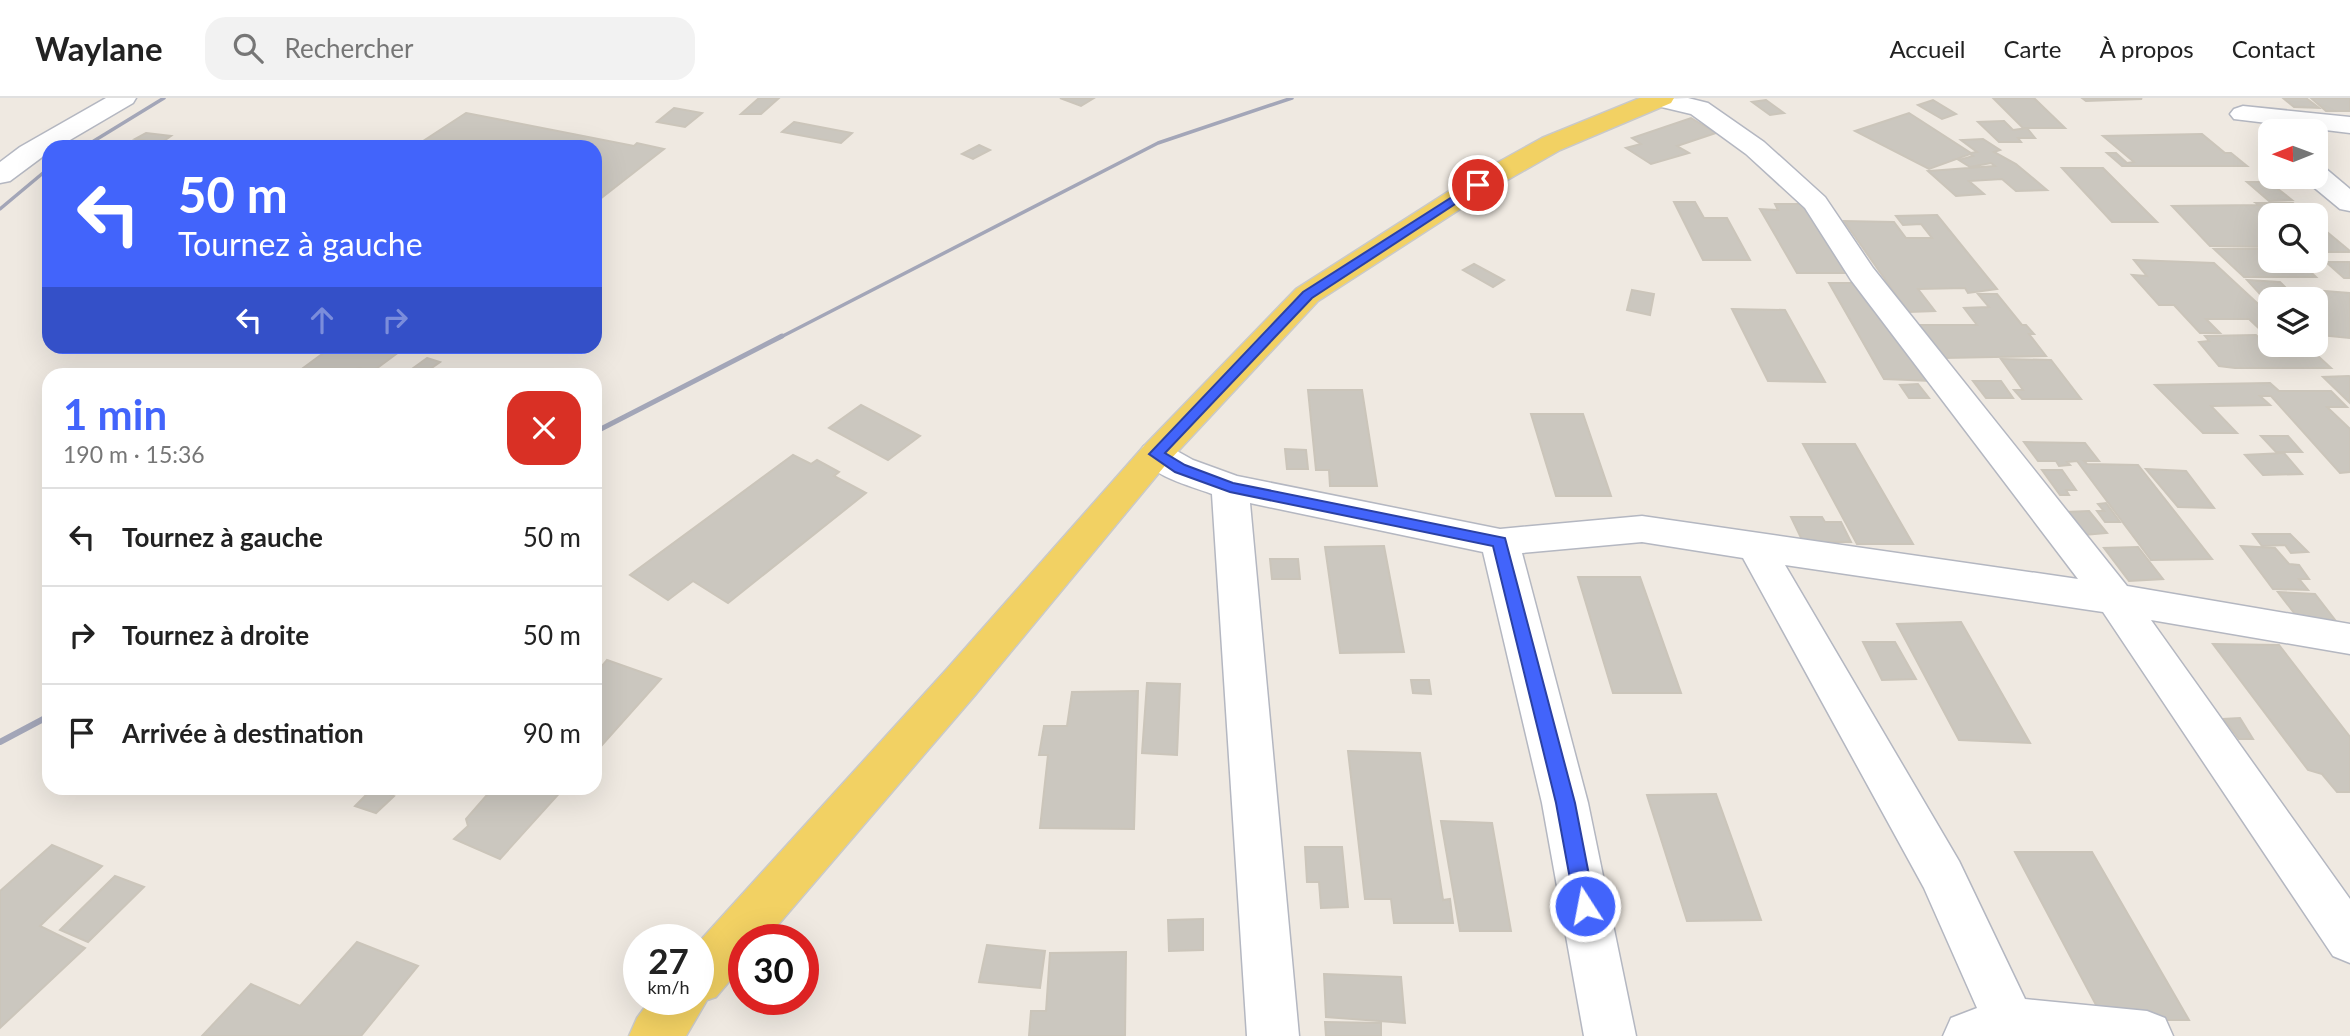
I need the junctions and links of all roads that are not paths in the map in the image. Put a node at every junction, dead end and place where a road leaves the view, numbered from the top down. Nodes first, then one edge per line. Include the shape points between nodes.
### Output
1 (124, 98) edge
2 (2222, 98) edge
3 (1660, 99) edge
4 (2244, 114) junction
5 (2350, 125) edge
6 (2258, 126) edge
7 (51, 140) edge
8 (42, 145) edge
9 (0, 175) edge
10 (2328, 185) edge
11 (2350, 203) edge
12 (1156, 454) junction
13 (1230, 487) junction
14 (1500, 542) junction
15 (1755, 546) junction
16 (2115, 598) junction
17 (2350, 639) edge
18 (2350, 940) edge
19 (714, 962) edge
20 (670, 1015) edge
21 (1990, 1030) edge
22 (655, 1036) edge
23 (1273, 1036) edge
24 (1611, 1036) edge
25 (2147, 1036) edge

1 - 7 street
2 - 4 street
3 - 12 main road via 1551,144 1478,185 1307,295
3 - 16 street via 1699,108 1755,148 1815,203 1862,274
4 - 5 street
4 - 6 street
8 - 9 street
10 - 11 street
12 - 13 street
12 - 19 main road
13 - 14 street
13 - 23 street
14 - 15 street via 1642,529
14 - 24 street via 1565,803
15 - 16 street
15 - 21 street via 1942,876
16 - 17 street
16 - 18 street
20 - 22 main road
21 - 25 street

